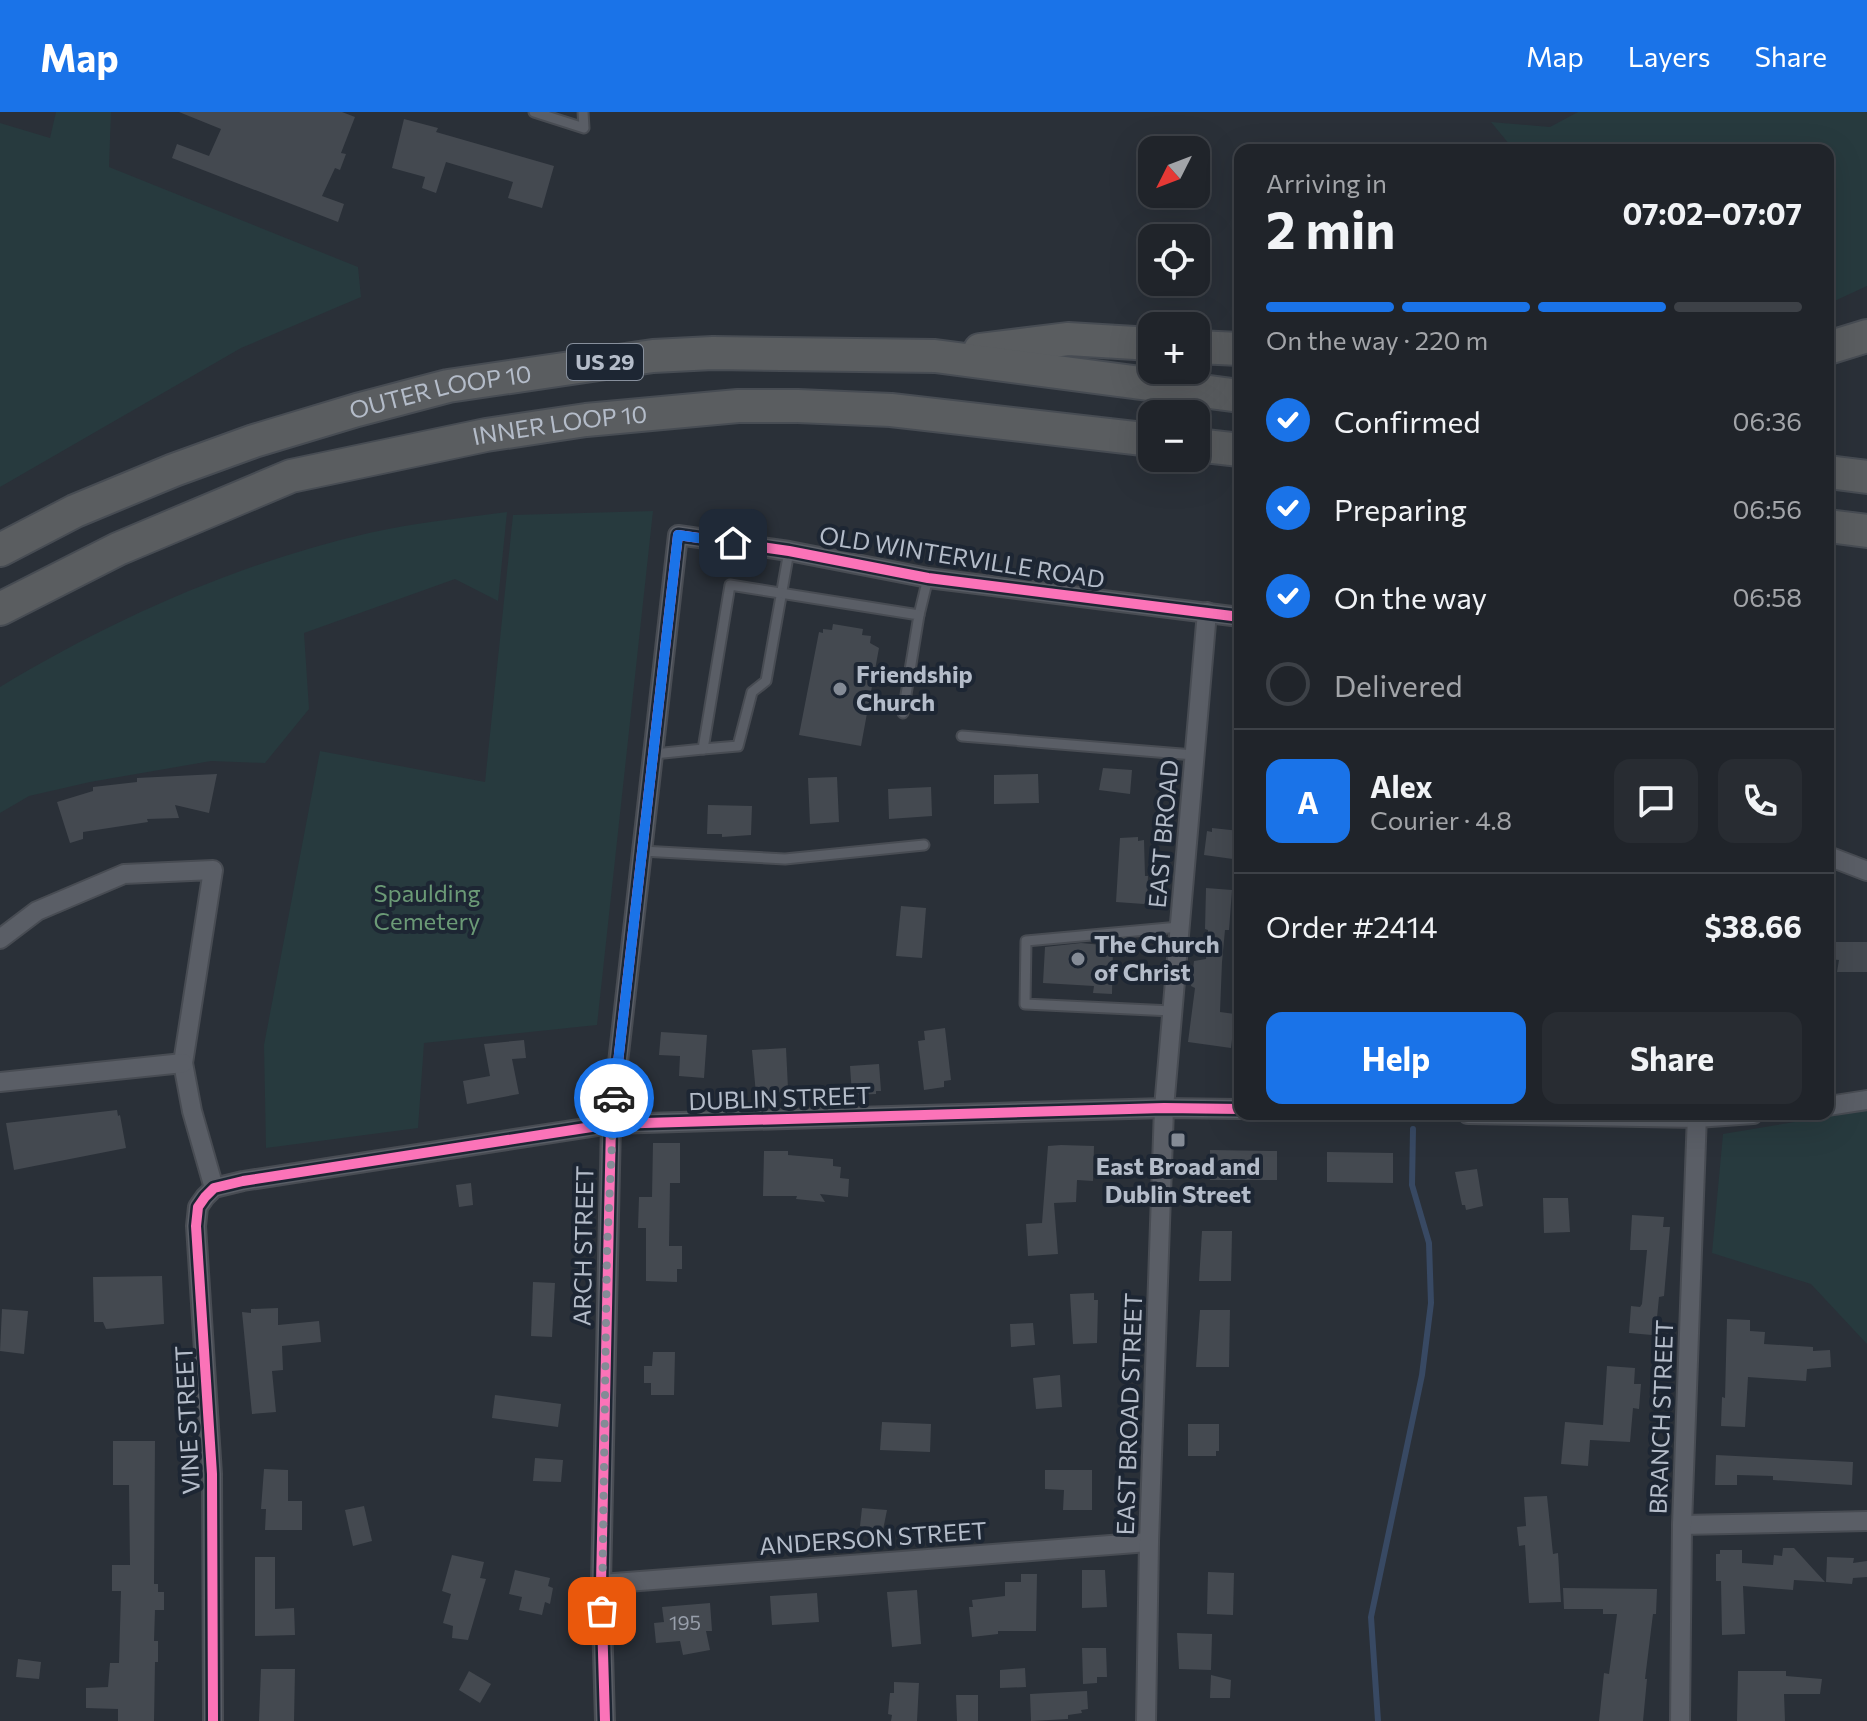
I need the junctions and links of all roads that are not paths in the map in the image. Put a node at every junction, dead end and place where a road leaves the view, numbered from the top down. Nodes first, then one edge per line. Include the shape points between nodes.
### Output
1 (534, 112) edge
2 (583, 112) edge
3 (1867, 336) edge
4 (1138, 343) edge
5 (1834, 346) edge
6 (1210, 348) edge
7 (1234, 349) edge
8 (935, 356) junction
9 (1234, 395) edge
10 (1138, 438) edge
11 (1210, 447) edge
12 (1234, 449) edge
13 (1834, 473) edge
14 (1867, 477) edge
15 (1834, 527) edge
16 (1867, 531) edge
17 (678, 535) joint
18 (0, 550) edge
19 (789, 551) junction
20 (928, 578) junction
21 (783, 592) junction
22 (0, 609) edge
23 (1207, 612) junction
24 (919, 615) junction
25 (1234, 616) edge
26 (903, 713) dead end
27 (962, 736) dead end
28 (703, 749) junction
29 (654, 754) junction
30 (1194, 755) junction
31 (924, 845) dead end
32 (642, 851) junction
33 (1834, 858) edge
34 (1867, 871) edge
35 (1179, 927) junction
36 (0, 939) edge
37 (1172, 1011) junction
38 (183, 1063) junction
39 (0, 1082) edge
40 (1867, 1100) edge
41 (1834, 1105) edge
42 (1164, 1108) junction
43 (1234, 1109) edge
44 (1697, 1120) edge
45 (611, 1124) junction
46 (214, 1188) junction
47 (1867, 1521) edge
48 (1682, 1525) junction
49 (1149, 1542) junction
50 (601, 1584) junction
51 (213, 1721) edge
52 (605, 1721) edge
53 (1146, 1721) edge
54 (1680, 1721) edge

1 - 2 lane via 584,128
3 - 5 highway
4 - 8 highway via 1068,339
6 - 7 highway
8 - 9 highway, OUTER LOOP 10 / US 29
8 - 18 highway, OUTER LOOP 10 / US 29 via 653,356 448,386 187,465 75,511
10 - 22 highway, INNER LOOP 10 / US 29 via 891,410 798,406 586,420 291,476 118,549
11 - 12 highway
13 - 14 highway
15 - 16 highway
17 - 19 street, OLD WINTERVILLE ROAD
17 - 29 street, ARCH STREET
19 - 20 street, OLD WINTERVILLE ROAD
19 - 21 lane
20 - 23 street, OLD WINTERVILLE ROAD
20 - 24 lane
21 - 24 lane
21 - 28 lane via 766,681 752,692 738,746
21 - 28 lane via 730,585
23 - 25 street, OLD WINTERVILLE ROAD
23 - 30 street, EAST BROAD
24 - 26 lane
27 - 30 lane
28 - 29 lane
29 - 32 street, ARCH STREET
30 - 35 street, EAST BROAD
31 - 32 lane via 785,859
32 - 45 street, ARCH STREET
33 - 34 street
35 - 37 street, EAST BROAD
35 - 37 lane via 1026,941 1025,1004
36 - 38 street via 37,911 124,874 213,870
37 - 42 street, EAST BROAD
38 - 39 street
38 - 46 street
40 - 41 street
42 - 43 street, DUBLIN STREET
42 - 45 street, DUBLIN STREET
42 - 49 street, EAST BROAD STREET
44 - 48 street, BRANCH STREET
45 - 46 street, DUBLIN STREET
45 - 50 street, ARCH STREET
46 - 51 street, VINE STREET via 198,1207 196,1226 212,1474
47 - 48 street
48 - 54 street, BRANCH STREET
49 - 50 street, ANDERSON STREET
49 - 53 street, EAST BROAD STREET
50 - 52 street, ARCH STREET

